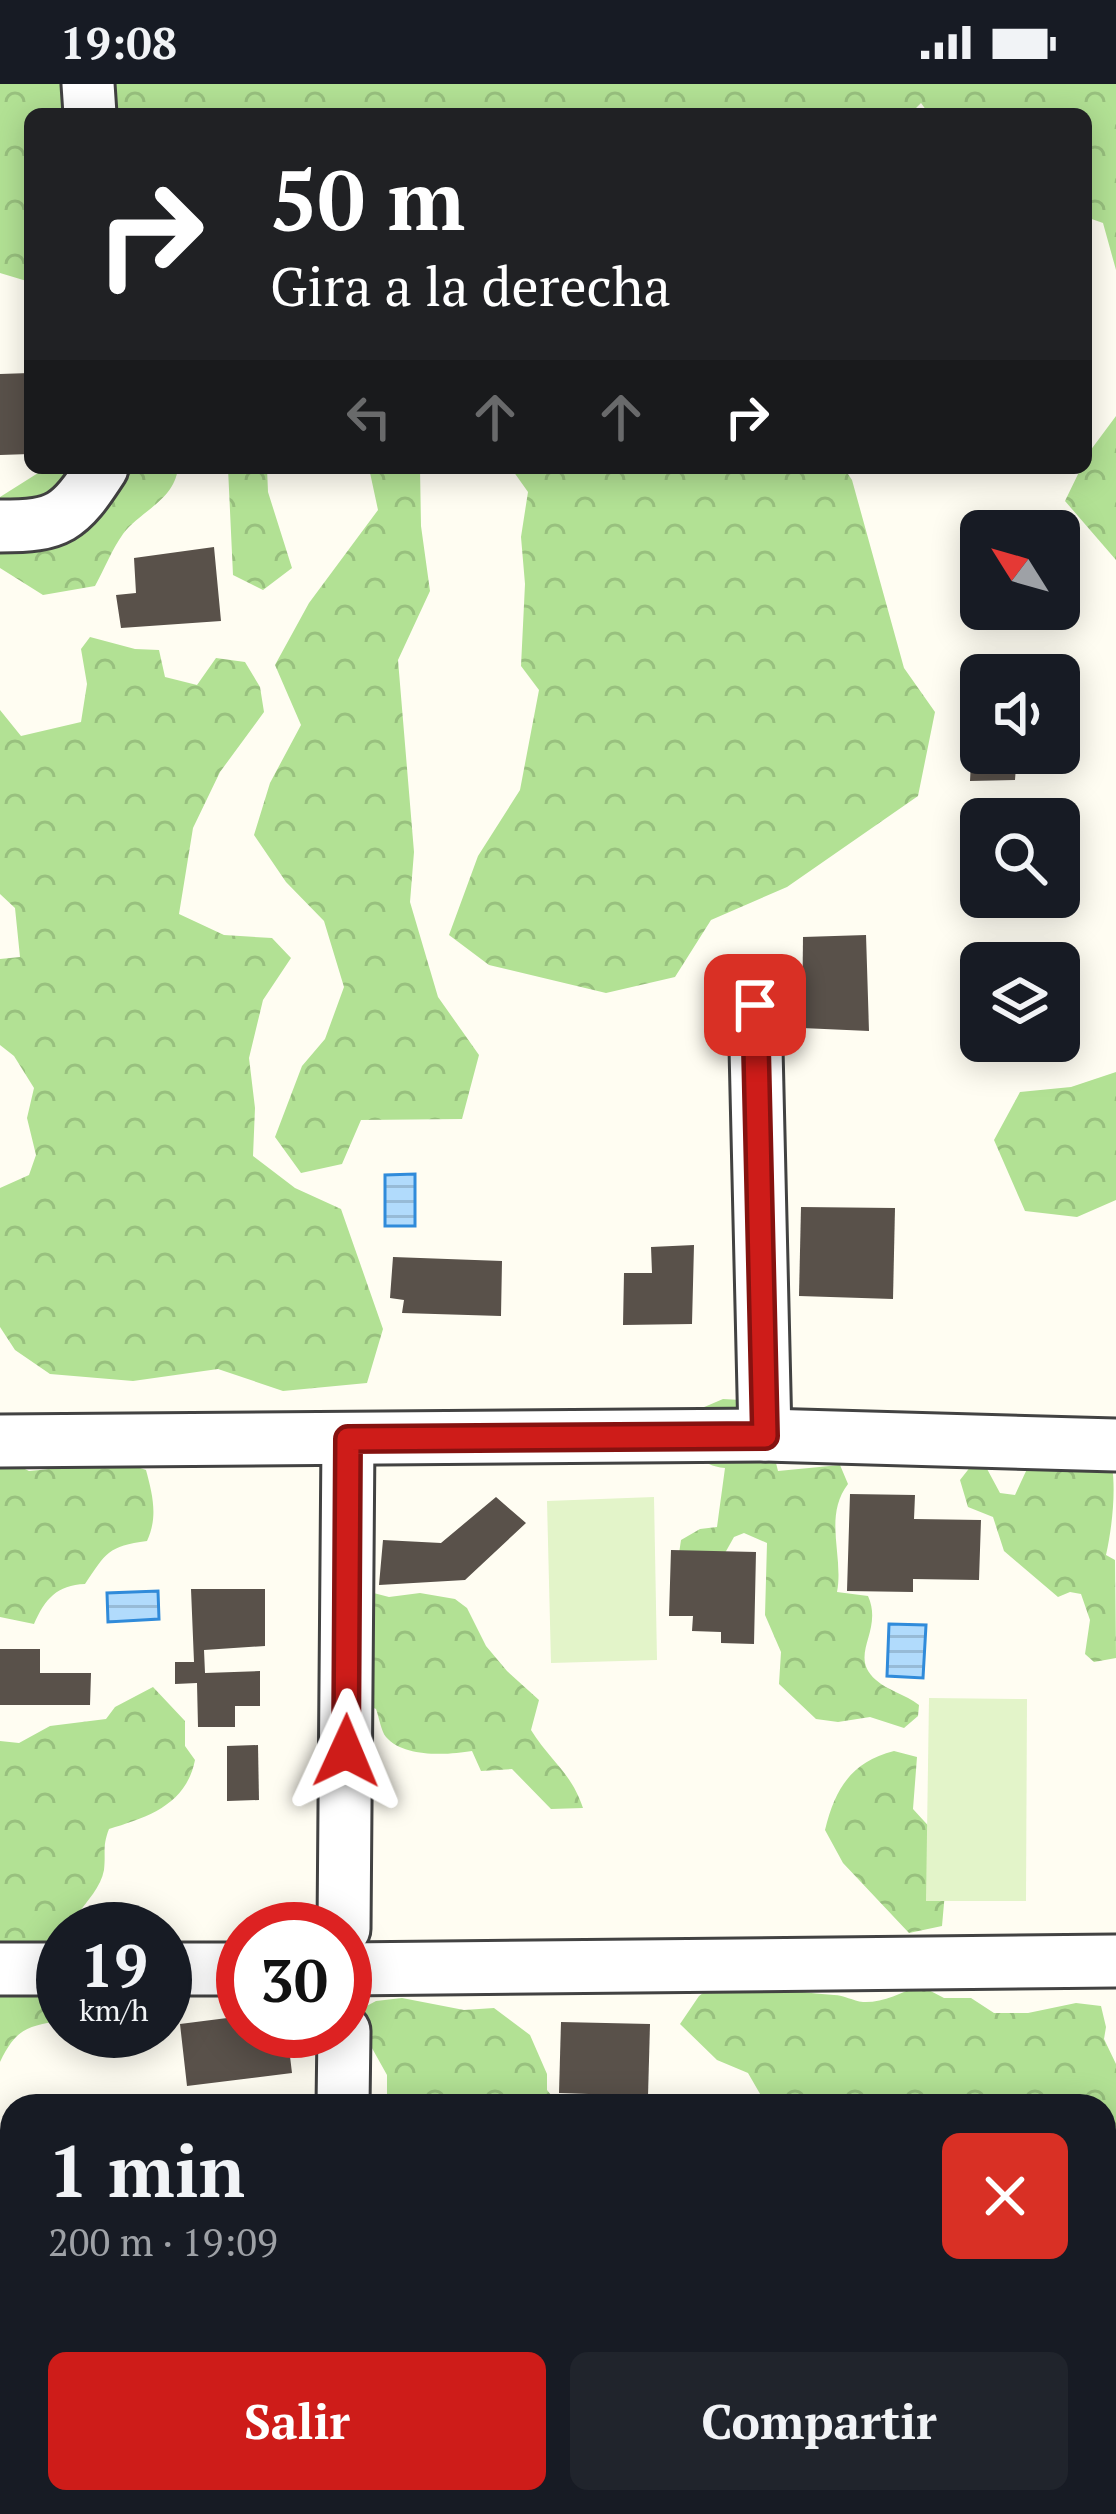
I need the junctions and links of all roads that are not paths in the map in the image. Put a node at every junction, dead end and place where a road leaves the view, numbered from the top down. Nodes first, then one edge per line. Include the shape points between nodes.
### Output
1 (98, 474) edge
2 (0, 526) edge
3 (755, 1005) dead end
4 (765, 1436) junction
5 (348, 1439) junction
6 (0, 1441) edge
7 (1116, 1444) edge
8 (344, 1902) edge
9 (1116, 1961) edge
10 (0, 1969) edge
11 (36, 1969) edge
12 (372, 1970) edge
13 (344, 2058) edge
14 (343, 2094) edge

1 - 2 street via 46,526
3 - 4 street
4 - 5 street
4 - 7 street
5 - 6 street
5 - 8 street
9 - 12 street
10 - 11 street
13 - 14 street

